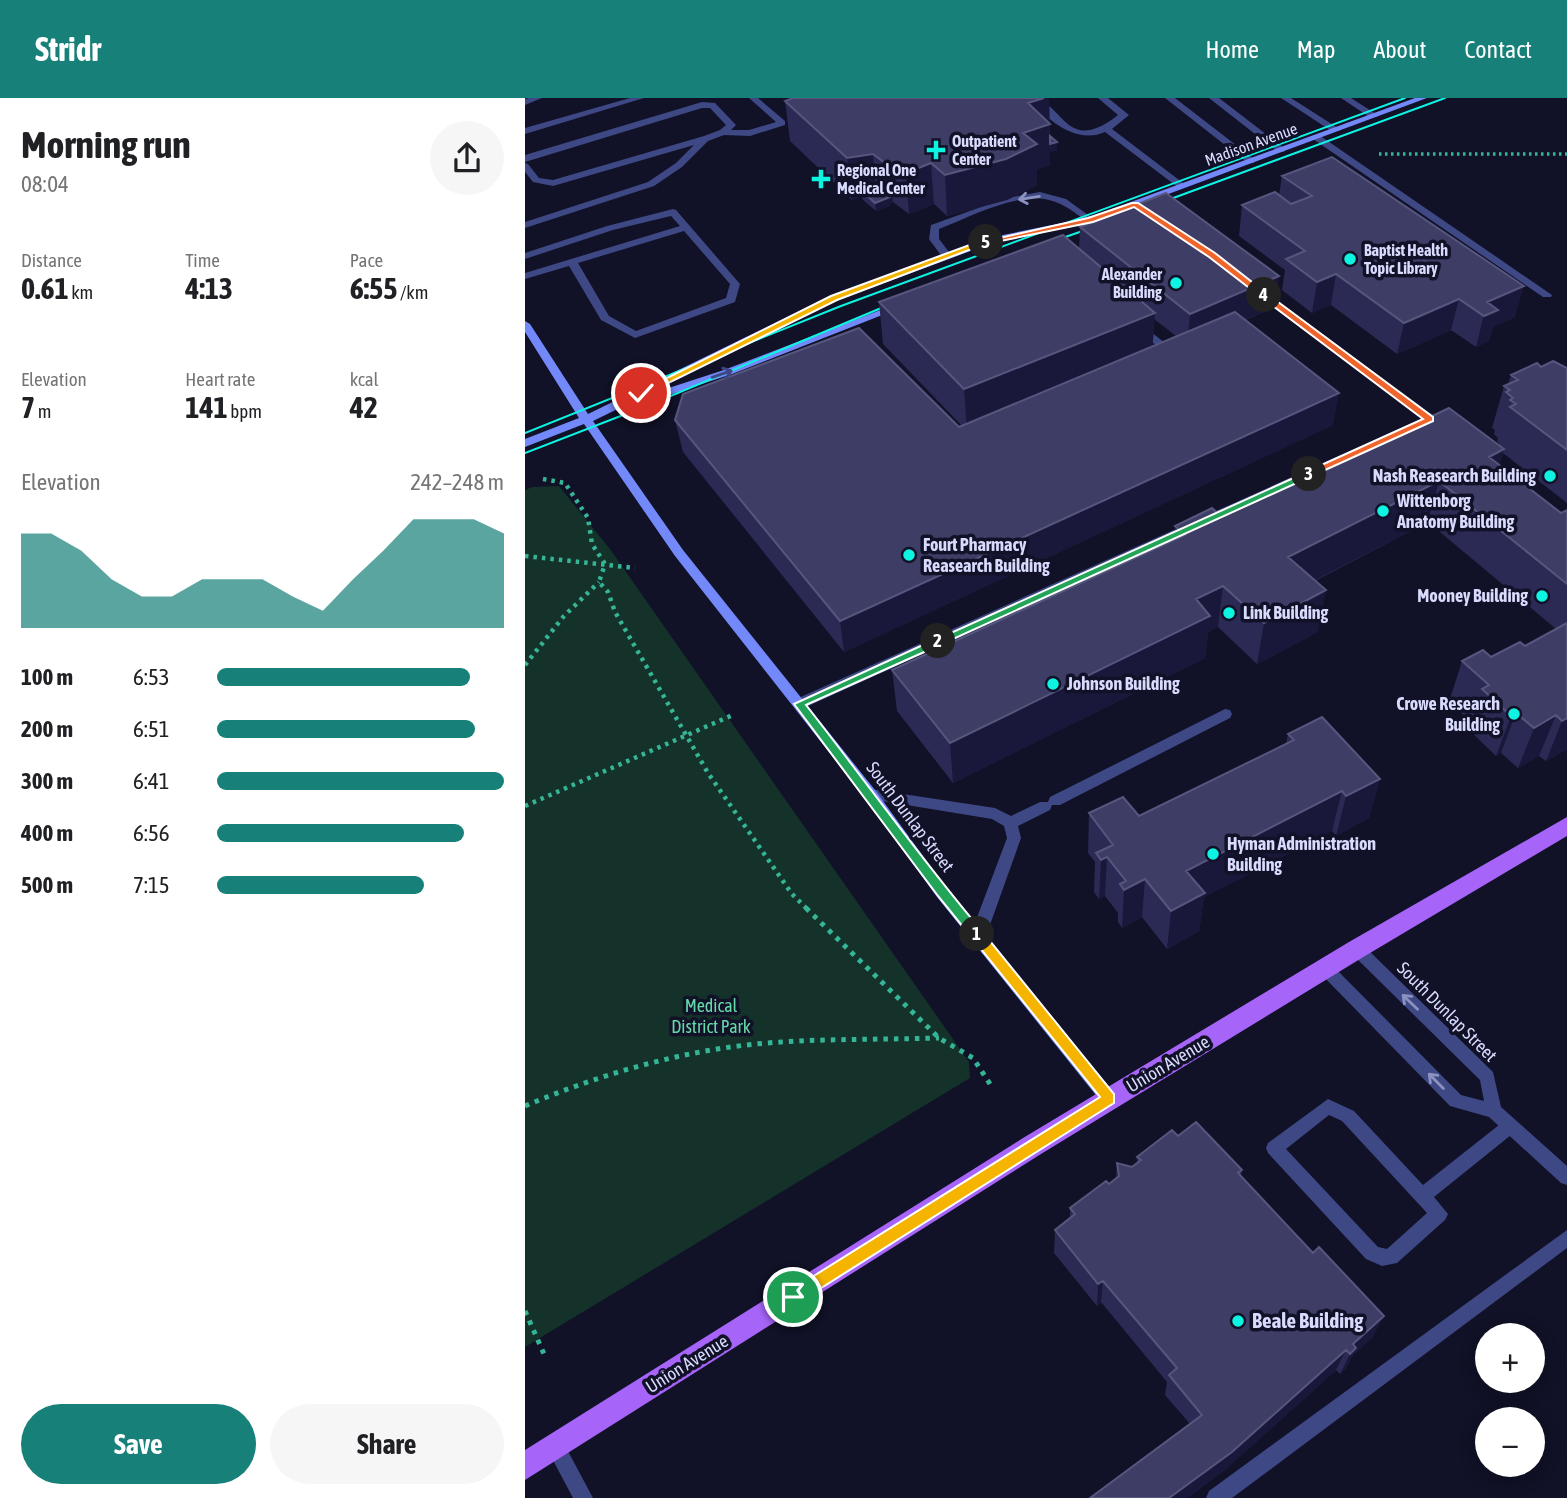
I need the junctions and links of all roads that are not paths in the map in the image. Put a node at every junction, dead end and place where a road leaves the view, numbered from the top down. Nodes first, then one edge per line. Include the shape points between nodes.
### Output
1 (538, 98) edge
2 (640, 98) edge
3 (753, 98) edge
4 (1032, 98) edge
5 (1102, 98) edge
6 (1169, 98) edge
7 (1213, 98) edge
8 (1285, 98) edge
9 (1345, 98) edge
10 (1423, 98) edge
11 (525, 102) edge
12 (1374, 116) junction
13 (1108, 130) junction
14 (1336, 130) junction
15 (525, 131) edge
16 (723, 132) junction
17 (1315, 137) junction
18 (707, 138) junction
19 (1281, 150) junction
20 (525, 159) edge
21 (1251, 161) junction
22 (525, 166) edge
23 (536, 180) junction
24 (525, 183) edge
25 (1182, 186) junction
26 (1135, 204) junction
27 (1151, 214) edge
28 (1090, 220) junction
29 (525, 225) edge
30 (687, 227) junction
31 (585, 237) junction
32 (1059, 237) edge
33 (947, 256) junction
34 (525, 257) edge
35 (572, 262) junction
36 (525, 265) edge
37 (525, 276) edge
38 (1255, 288) edge
39 (1547, 295) dead end
40 (909, 302) edge
41 (1126, 323) edge
42 (525, 324) edge
43 (842, 329) junction
44 (852, 339) edge
45 (1165, 363) edge
46 (587, 419) junction
47 (1417, 425) edge
48 (525, 443) edge
49 (1367, 448) edge
50 (799, 704) junction
51 (1225, 714) dead end
52 (870, 794) junction
53 (1010, 823) junction
54 (1567, 827) edge
55 (978, 936) junction
56 (1357, 949) junction
57 (1326, 969) junction
58 (1109, 1099) junction
59 (1494, 1111) junction
60 (1510, 1126) junction
61 (1567, 1177) edge
62 (1422, 1196) junction
63 (1567, 1238) edge
64 (555, 1447) junction
65 (525, 1466) edge
66 (583, 1498) edge
67 (1216, 1498) edge

1 - 11 street
2 - 15 street
3 - 16 street via 782,123 750,133
4 - 13 street via 1076,133
5 - 13 street via 1124,115
6 - 21 street
7 - 19 street
8 - 14 street
9 - 12 street
10 - 12 street, Madison Avenue
12 - 14 street, Madison Avenue
13 - 25 street
14 - 17 street, Madison Avenue
16 - 18 street
16 - 20 street via 731,125 712,105 702,104
17 - 19 street, Madison Avenue
17 - 39 street
18 - 23 street via 553,183
18 - 29 street via 680,165 651,184
19 - 21 street, Madison Avenue
21 - 25 street, Madison Avenue
22 - 23 street
23 - 24 street
25 - 26 street, Madison Avenue
26 - 27 street
26 - 28 street, Madison Avenue
28 - 32 street, Madison Avenue
28 - 33 street, Madison Avenue via 992,240
28 -> 33 street via 1051,196 1032,195 935,227 934,239
30 - 31 street via 673,212
30 - 35 street
30 - 35 street via 735,284 731,300 635,335 605,318
31 - 34 street
31 - 36 street via 575,247
33 - 46 street, Madison Avenue via 834,298
35 - 37 street
38 - 47 street via 1430,419
40 - 43 street, Madison Avenue
41 - 45 street via 1133,321 1178,358
42 - 46 street, South Dunlap Street
43 - 44 street
46 -> 43 street, Madison Avenue
46 - 48 street, Madison Avenue
46 - 50 street, South Dunlap Street via 679,553
49 - 50 street
50 - 52 street, South Dunlap Street
51 - 53 street
52 - 53 street via 995,814
52 - 55 street, South Dunlap Street
53 - 55 street via 1014,838
54 - 56 main road, Union Avenue
55 - 58 street, South Dunlap Street
56 - 57 main road, Union Avenue
59 -> 56 street, South Dunlap Street via 1487,1077
57 - 58 main road, Union Avenue
59 -> 57 street via 1456,1101
58 - 64 main road, Union Avenue
59 - 60 street
60 - 61 street
60 - 62 street
62 - 62 street via 1338,1109 1328,1106 1317,1112 1274,1148 1372,1253 1382,1258 1391,1257 1439,1214
63 - 67 street
64 - 65 main road, Union Avenue
64 - 66 street

